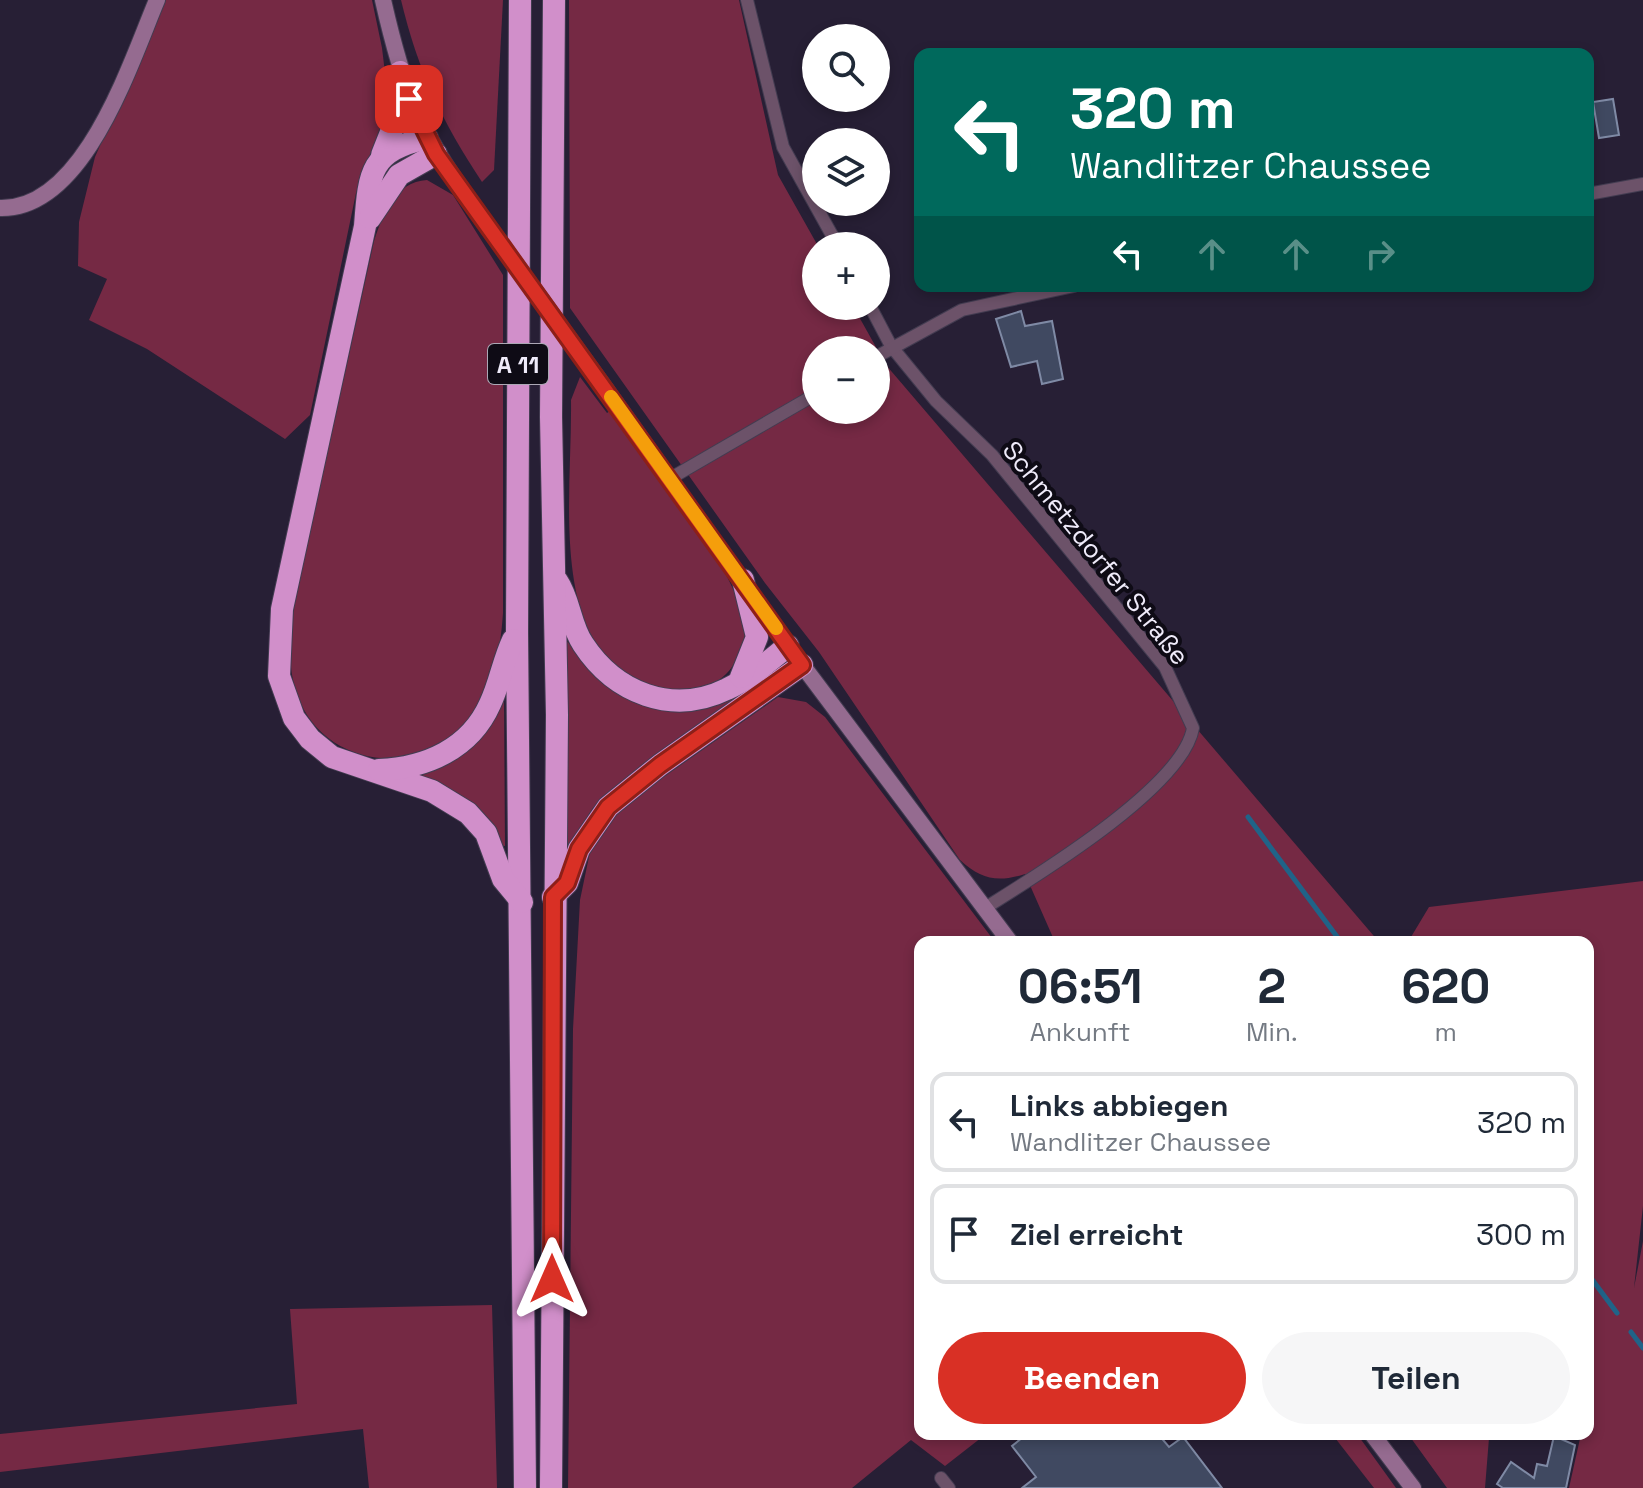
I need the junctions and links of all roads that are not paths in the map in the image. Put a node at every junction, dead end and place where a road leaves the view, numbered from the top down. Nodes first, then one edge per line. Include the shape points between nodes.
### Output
1 (157, 0) edge
2 (383, 0) edge
3 (520, 0) edge
4 (554, 0) edge
5 (747, 0) edge
6 (400, 72) junction
7 (432, 146) junction
8 (379, 162) junction
9 (1643, 184) edge
10 (1594, 193) edge
11 (0, 208) edge
12 (365, 226) junction
13 (830, 232) edge
14 (1046, 292) edge
15 (877, 320) edge
16 (891, 346) junction
17 (802, 402) edge
18 (671, 478) junction
19 (552, 574) junction
20 (743, 580) junction
21 (517, 632) junction
22 (788, 646) junction
23 (802, 665) junction
24 (733, 686) junction
25 (364, 770) junction
26 (553, 897) junction
27 (522, 902) junction
28 (985, 908) junction
29 (1006, 936) edge
30 (1377, 1440) edge
31 (525, 1488) edge
32 (551, 1488) edge
33 (1413, 1488) edge

1 - 11 main road via 89,152 54,189
2 - 6 main road
3 - 21 highway, A 11
4 - 19 highway, A 11
5 - 13 street via 783,147
6 - 7 main road
6 - 8 highway via 395,128
7 - 8 highway via 399,144
7 - 12 highway via 389,184
7 - 18 main road, bridge
8 - 12 highway via 367,195
9 - 10 street
12 - 25 highway via 278,642 279,676 294,718 332,757
14 - 16 street via 962,310
15 - 16 street, Schmetzdorfer Straße
16 - 28 street, Schmetzdorfer Straße via 936,401 992,455 1165,667 1193,728 1185,752 1133,806
17 - 18 street
18 - 20 main road
19 - 24 highway via 565,592 580,640 602,670 627,688 653,699 682,701
19 - 26 highway, A 11 via 557,715
20 - 22 main road
20 - 24 highway via 757,637 748,666
21 - 25 highway via 489,707 464,741 422,763
21 - 27 highway, A 11
22 - 23 main road
22 - 24 highway
23 - 26 highway via 608,807 579,849 567,883
23 - 28 main road
25 - 27 highway via 432,791 468,813 486,833 503,879
26 - 32 highway, A 11
27 - 31 highway, A 11
28 - 29 main road
30 - 33 main road

